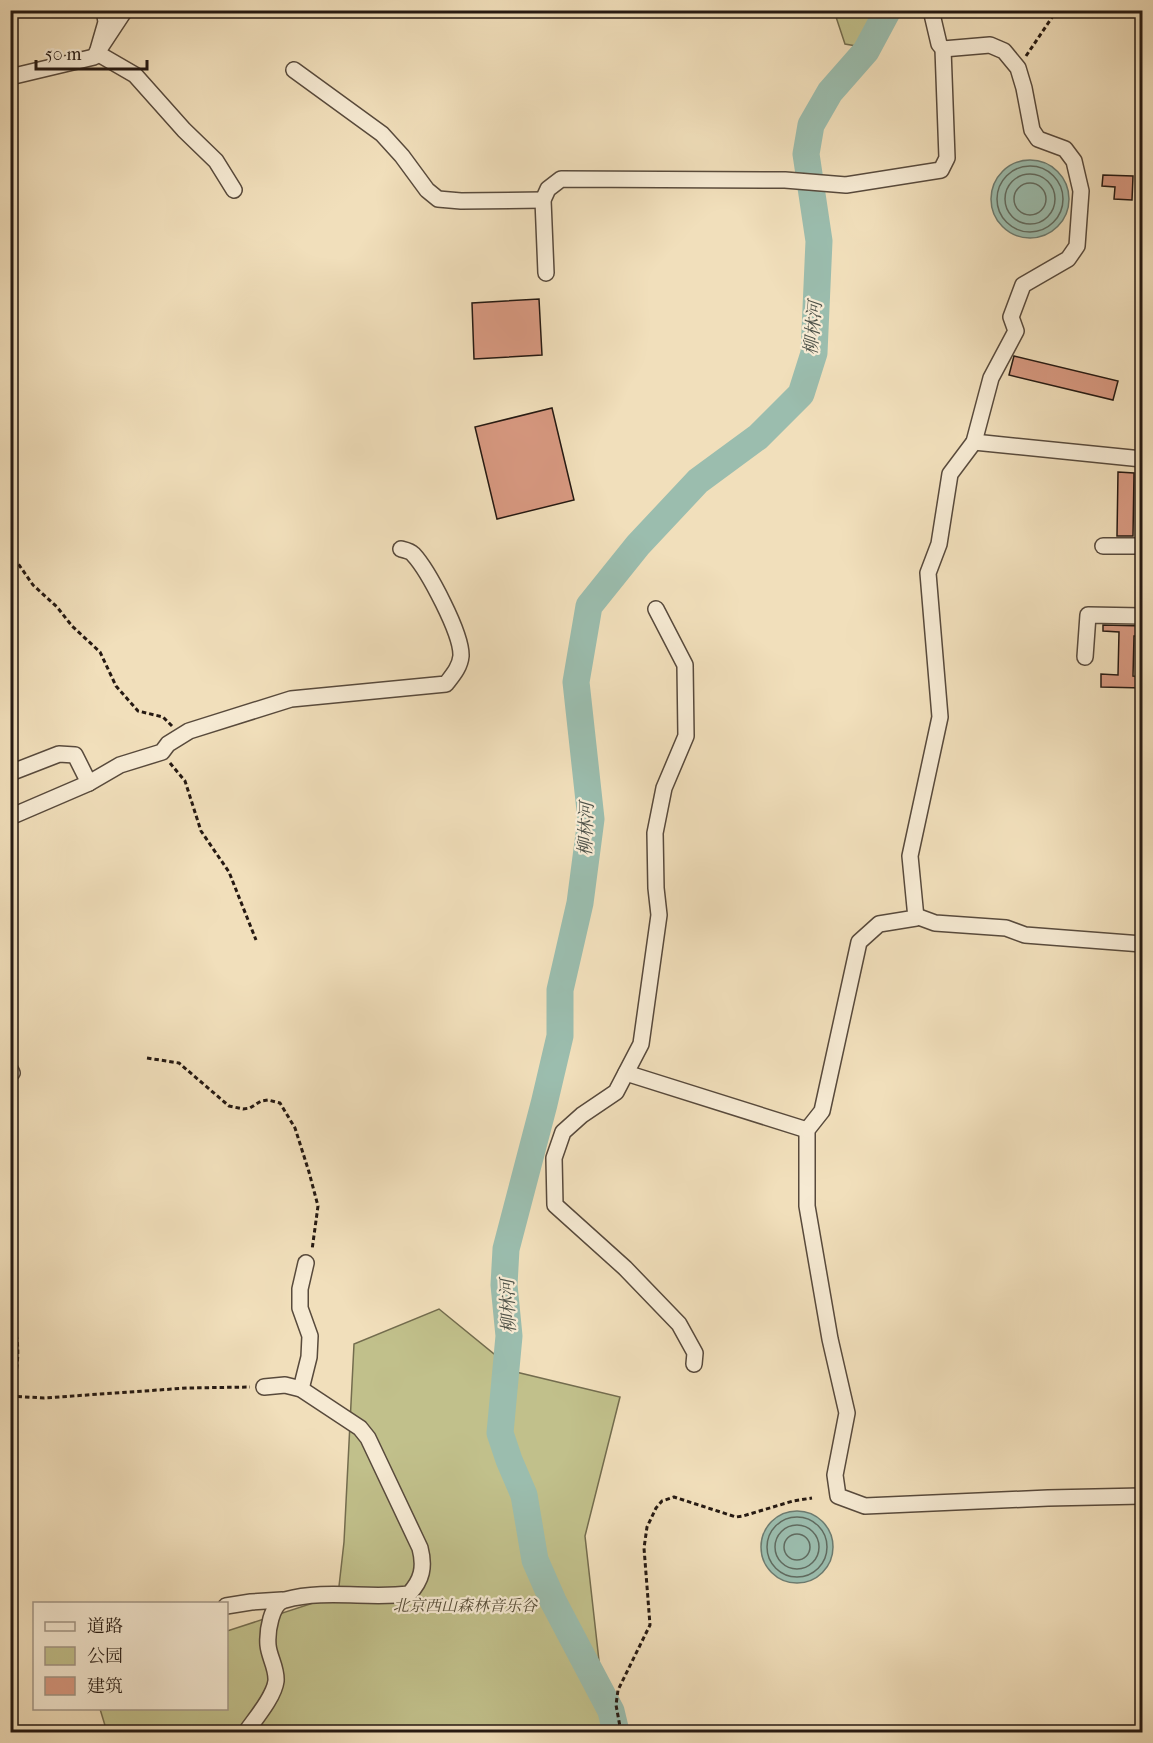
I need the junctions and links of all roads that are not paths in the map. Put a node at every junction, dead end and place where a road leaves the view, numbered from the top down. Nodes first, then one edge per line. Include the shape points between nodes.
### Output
1 (105, 10) edge
2 (125, 10) edge
3 (931, 10) edge
4 (943, 49) junction
5 (97, 53) junction
6 (294, 70) dead end
7 (10, 77) edge
8 (234, 190) dead end
9 (543, 201) junction
10 (546, 273) dead end
11 (974, 442) junction
12 (1143, 459) edge
13 (1102, 546) dead end
14 (1143, 546) edge
15 (401, 549) dead end
16 (656, 609) dead end
17 (1143, 616) edge
18 (1085, 657) dead end
19 (10, 773) edge
20 (89, 783) junction
21 (10, 817) edge
22 (916, 916) junction
23 (1143, 944) edge
24 (626, 1073) junction
25 (807, 1130) junction
26 (306, 1263) road end
27 (693, 1364) dead end
28 (264, 1387) road end
29 (301, 1389) junction
30 (1143, 1496) edge
31 (282, 1600) junction
32 (228, 1606) edge
33 (246, 1732) edge

1 - 5 street via 106,22
2 - 5 street
3 - 4 street
4 - 9 street via 947,158 941,170 846,185 785,180 561,179 548,189
4 - 11 street via 990,45 1004,51 1018,68 1032,130 1038,139 1065,149 1074,161 1081,191 1077,246 1068,260 1023,285 1011,317 1016,331 992,378
5 - 7 street via 94,57
5 - 8 street via 135,75 216,162
6 - 9 street via 382,134 438,199
9 - 10 street
11 - 12 street
11 - 22 street via 950,474 939,544 928,573 940,717 910,856
13 - 14 street
15 - 20 street via 412,552 429,575 459,640 461,656 457,671 446,684 291,699 189,730 162,752 120,765
16 - 24 street via 685,665 686,736 664,788 654,833 659,915 641,1044
17 - 18 street via 1088,615
19 - 20 street via 59,754 75,755
20 - 21 street
22 - 23 street via 935,922 1006,928 1025,935
22 - 25 street via 879,924 859,942 822,1111
24 - 25 street
24 - 27 street via 616,1092 563,1132 554,1158 555,1205 626,1268 680,1324 695,1353
25 - 30 street via 807,1206 830,1340 848,1413 835,1475 838,1496 866,1506
26 - 29 street via 300,1308 310,1336
28 - 29 street via 285,1385
29 - 31 street via 360,1428 368,1438 423,1560 418,1583 409,1594 321,1594
31 - 32 street
31 - 33 street via 275,1607 268,1646 276,1684

